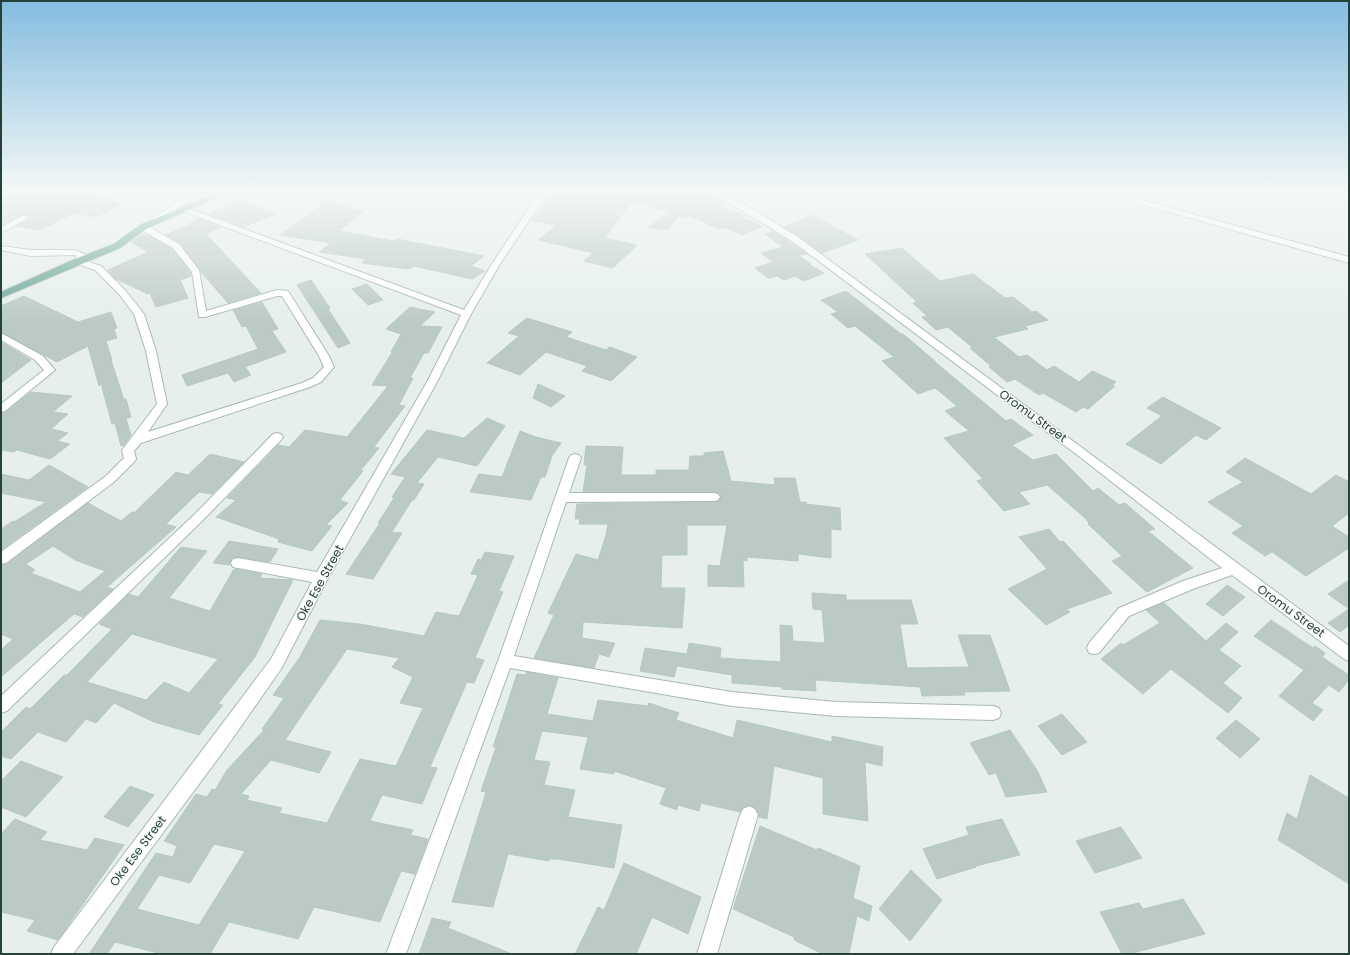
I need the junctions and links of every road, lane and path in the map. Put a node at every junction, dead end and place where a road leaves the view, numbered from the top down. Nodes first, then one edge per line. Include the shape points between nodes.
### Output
1 (133, 235) edge
2 (156, 235) edge
3 (251, 235) edge
4 (515, 235) edge
5 (788, 235) edge
6 (1258, 235) edge
7 (1, 248) edge
8 (1349, 260) edge
9 (78, 261) junction
10 (1, 295) edge
11 (466, 314) junction
12 (1, 336) edge
13 (1, 409) edge
14 (276, 437) dead end
15 (137, 440) junction
16 (575, 458) dead end
17 (714, 497) dead end
18 (561, 498) junction
19 (1, 559) edge
20 (238, 563) dead end
21 (1234, 569) junction
22 (321, 578) junction
23 (1094, 648) dead end
24 (1349, 654) edge
25 (506, 661) junction
26 (1, 706) edge
27 (993, 713) dead end
28 (750, 815) dead end
29 (61, 954) edge
30 (396, 954) edge
31 (707, 954) edge

1 - 9 main road via 117,246
2 - 15 street via 176,246 196,272 202,315 277,293 285,293 329,367 317,380 306,385
3 - 11 street
4 - 11 street, Oke Ese Street
5 - 21 street, Oromu Street via 1084,454
6 - 8 street
7 - 9 street via 31,253 75,252 82,255
9 - 10 main road
9 - 15 street via 98,268 139,314 151,351 162,404
11 - 22 street, Oke Ese Street via 432,382
12 - 13 street via 40,358 50,370
14 - 26 street via 198,518
15 - 19 street via 128,450 130,459 110,479
16 - 18 street
17 - 18 street
18 - 25 street
20 - 22 street
21 - 23 street via 1124,612
21 - 24 street, Oromu Street
22 - 29 street, Oke Ese Street via 276,664
25 - 27 street via 732,699 836,708
25 - 30 street
28 - 31 street

